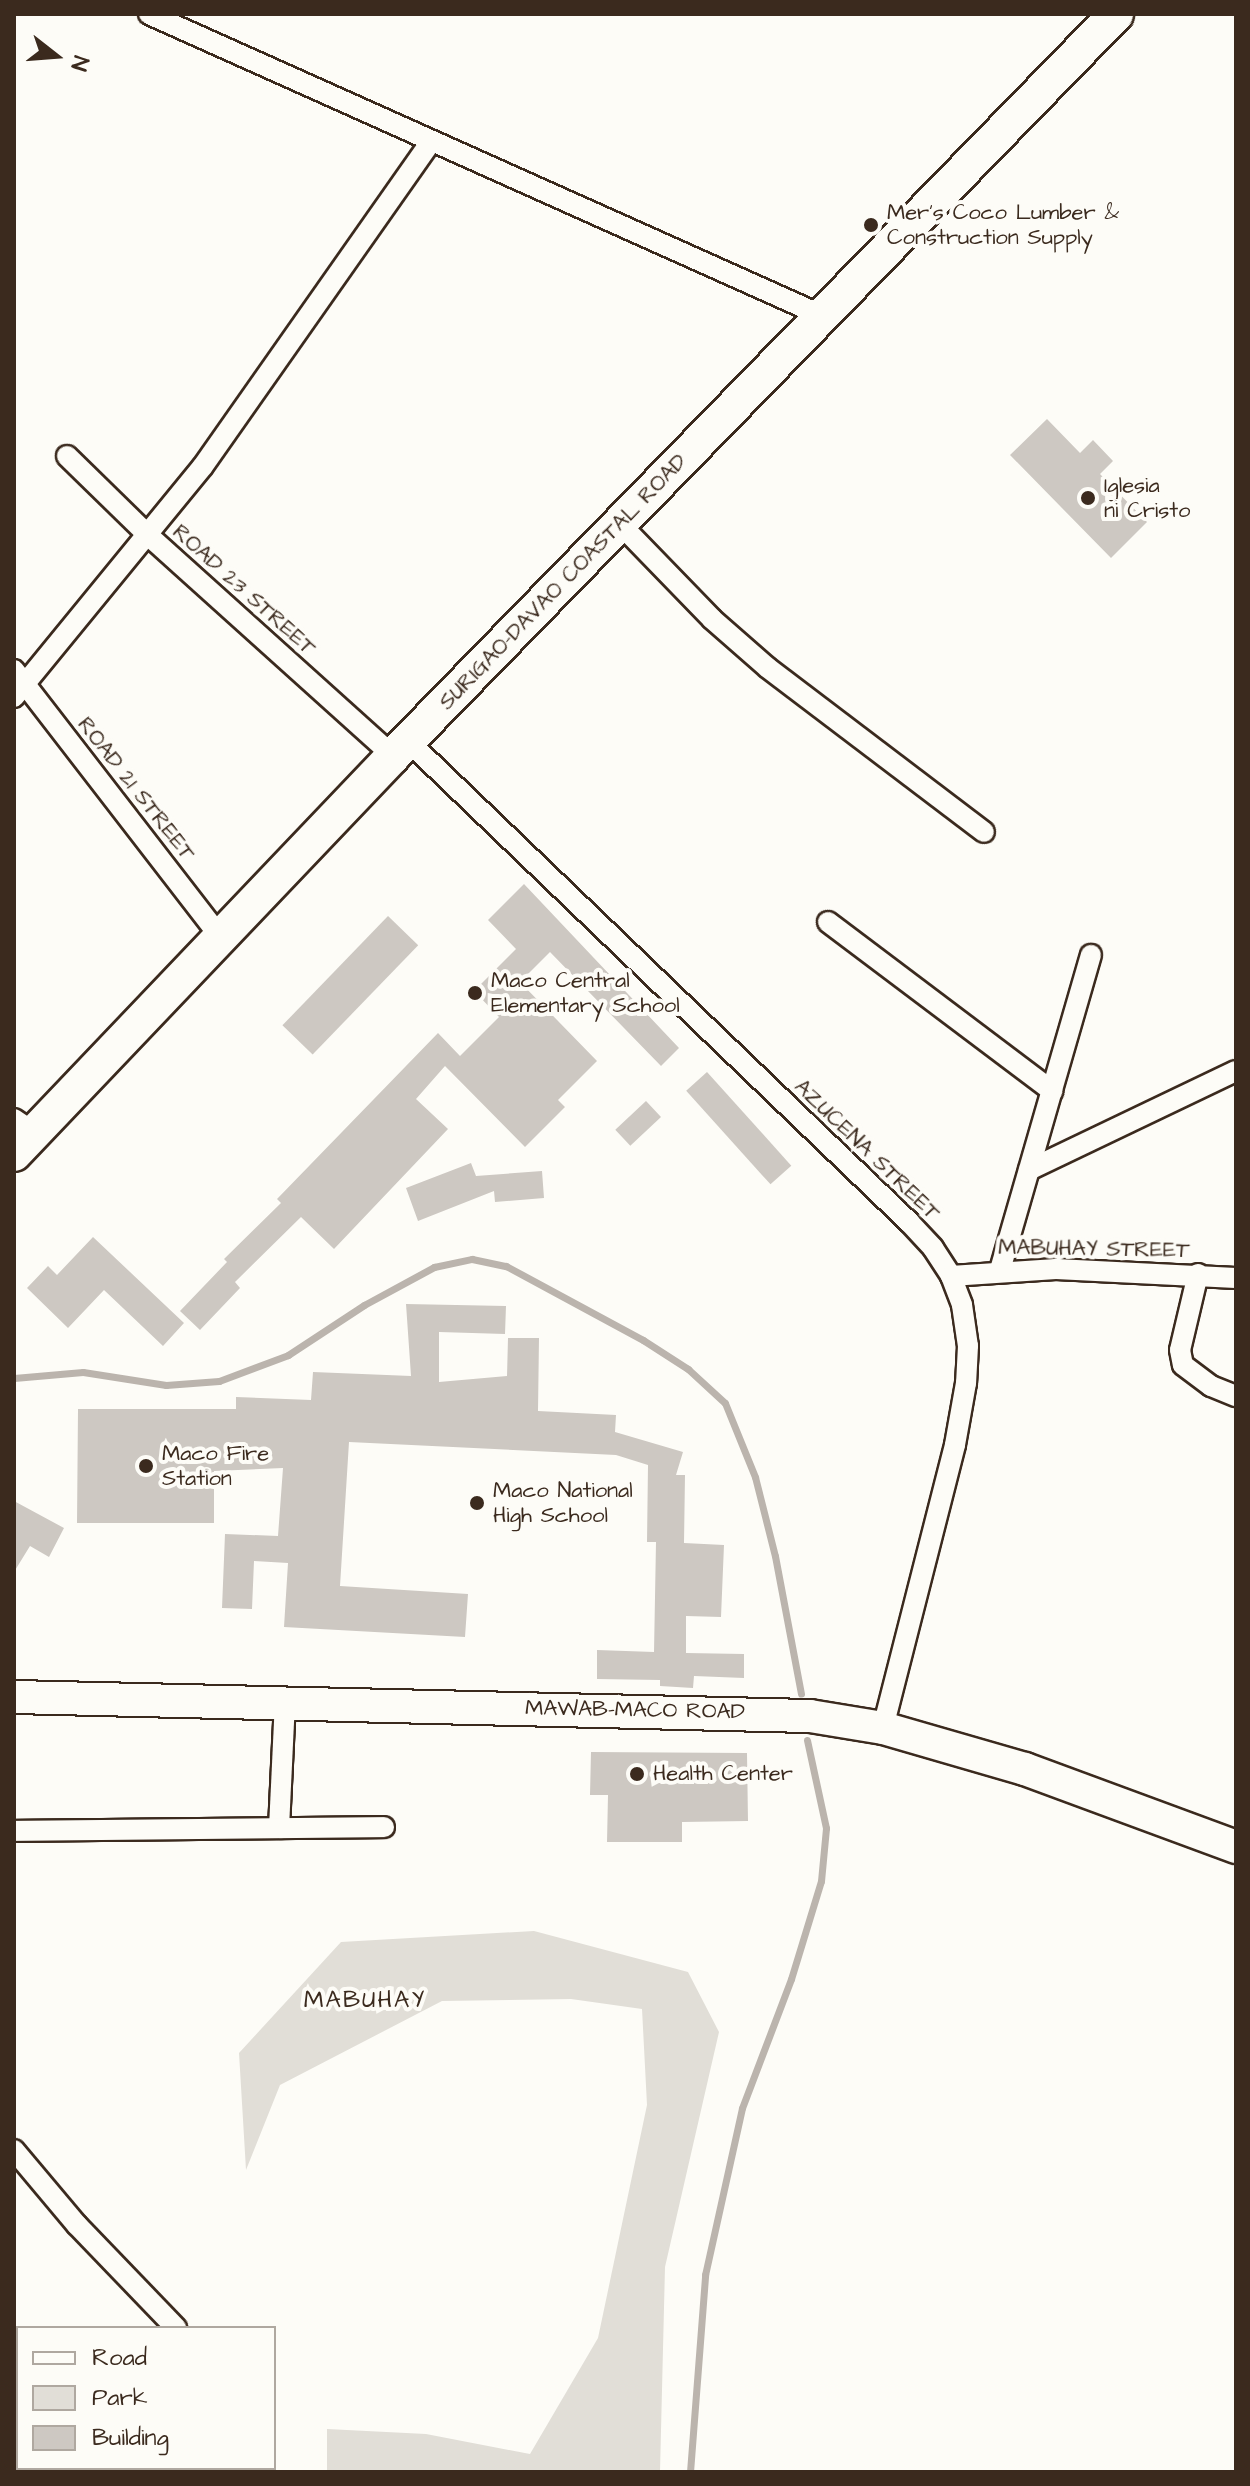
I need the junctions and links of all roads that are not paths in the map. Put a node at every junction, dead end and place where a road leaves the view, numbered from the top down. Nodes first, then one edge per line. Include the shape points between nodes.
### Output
1 (149, 14) edge
2 (1116, 14) edge
3 (431, 141) junction
4 (823, 316) junction
5 (67, 456) dead end
6 (621, 525) junction
7 (149, 536) junction
8 (17, 684) edge
9 (400, 748) junction
10 (984, 832) dead end
11 (828, 922) dead end
12 (220, 937) junction
13 (1091, 955) dead end
14 (1236, 1071) edge
15 (1052, 1091) junction
16 (21, 1135) edge
17 (1029, 1170) junction
18 (1000, 1270) junction
19 (1198, 1274) junction
20 (951, 1276) junction
21 (1236, 1278) edge
22 (1236, 1396) edge
23 (14, 1697) edge
24 (285, 1703) junction
25 (883, 1728) junction
26 (384, 1827) dead end
27 (279, 1828) junction
28 (14, 1831) edge
29 (1236, 1847) edge
30 (14, 2150) edge
31 (174, 2326) edge

1 - 3 street
2 - 4 highway, SURIGAO-DAVAO COASTAL ROAD
3 - 4 street
3 - 7 street
4 - 6 highway, SURIGAO-DAVAO COASTAL ROAD
5 - 7 street, ROAD 23 STREET
6 - 9 highway, SURIGAO-DAVAO COASTAL ROAD
6 - 10 street via 768,668
7 - 8 street
7 - 9 street, ROAD 23 STREET
8 - 12 street, ROAD 21 STREET
9 - 12 highway, SURIGAO-DAVAO COASTAL ROAD
9 - 20 street, AZUCENA STREET via 909,1222
11 - 15 street
12 - 16 highway, SURIGAO-DAVAO COASTAL ROAD
13 - 15 street
14 - 17 street
15 - 17 street
17 - 18 street
18 - 19 street, MABUHAY STREET
18 - 20 street, MABUHAY STREET
19 - 21 street, MABUHAY STREET
19 - 22 street via 1180,1350 1183,1365
20 - 25 street, AZUCENA STREET via 968,1346 966,1383
23 - 24 main road, MAWAB-MACO ROAD
24 - 25 main road, MAWAB-MACO ROAD via 766,1714
24 - 27 street
25 - 29 main road, MAWAB-MACO ROAD via 1025,1769
26 - 27 street
27 - 28 street
30 - 31 street

